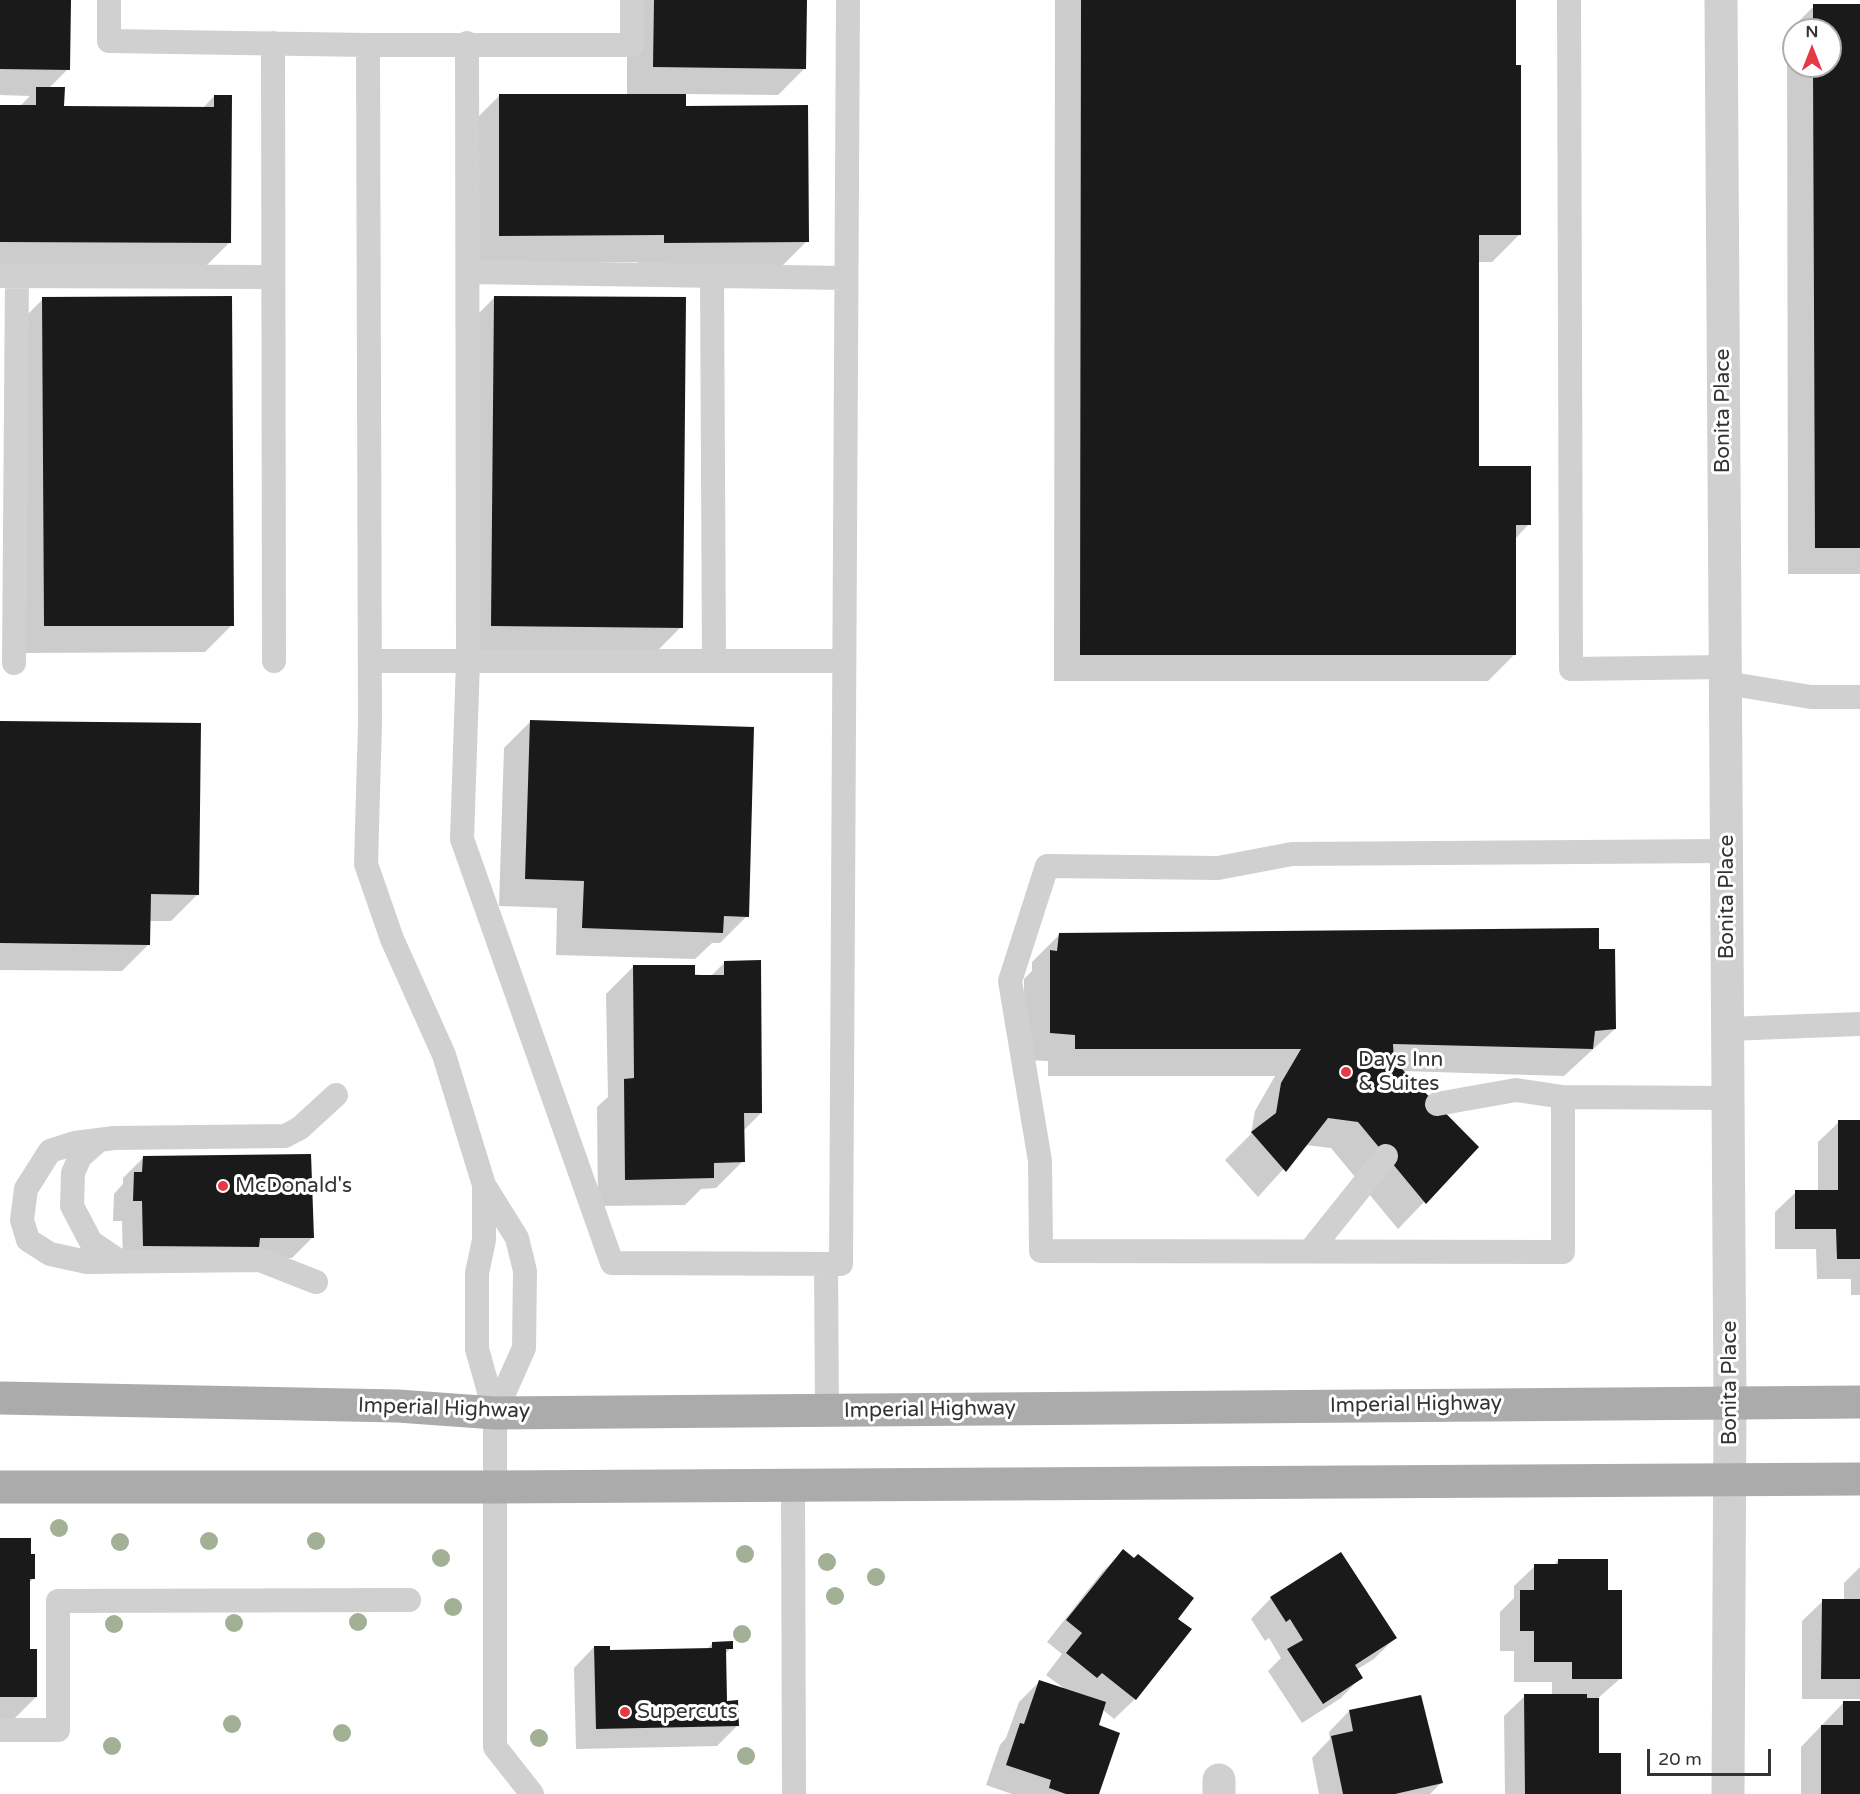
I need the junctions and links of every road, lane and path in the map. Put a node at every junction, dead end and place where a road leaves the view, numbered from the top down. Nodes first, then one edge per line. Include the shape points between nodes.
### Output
1 (109, 0) edge
2 (632, 0) edge
3 (848, 0) edge
4 (1569, 0) edge
5 (1721, 0) edge
6 (273, 43) junction
7 (467, 43) junction
8 (368, 45) junction
9 (468, 272) junction
10 (8, 276) edge
11 (712, 276) junction
12 (273, 277) junction
13 (846, 278) junction
14 (274, 662) dead end
15 (370, 662) junction
16 (468, 662) junction
17 (714, 662) junction
18 (844, 662) junction
19 (14, 663) dead end
20 (1725, 675) junction
21 (1860, 697) edge
22 (1727, 851) junction
23 (1860, 1024) edge
24 (1728, 1029) junction
25 (336, 1095) dead end
26 (1563, 1097) junction
27 (1729, 1098) junction
28 (1437, 1104) dead end
29 (99, 1140) junction
30 (1386, 1156) dead end
31 (484, 1185) junction
32 (1310, 1251) junction
33 (119, 1261) junction
34 (826, 1264) junction
35 (316, 1282) dead end
36 (0, 1399) edge
37 (1730, 1402) junction
38 (1860, 1402) edge
39 (826, 1412) junction
40 (495, 1413) junction
41 (1729, 1479) junction
42 (1860, 1479) edge
43 (793, 1485) junction
44 (0, 1487) edge
45 (495, 1487) junction
46 (409, 1600) dead end
47 (0, 1730) edge
48 (532, 1794) edge
49 (794, 1794) edge
50 (1728, 1794) edge

1 - 6 lane via 109,41
2 - 7 lane via 632,45
3 - 13 lane
4 - 20 lane via 1571,669
5 - 20 street, Bonita Place
6 - 8 lane
6 - 12 lane
7 - 8 lane
7 - 9 lane
8 - 15 lane
9 - 11 lane
9 - 16 lane
10 - 12 lane
10 - 19 lane
11 - 13 lane
11 - 17 lane
12 - 14 lane
13 - 18 lane
15 - 16 lane
15 - 31 lane via 366,864 392,939 444,1055
16 - 17 lane
16 - 34 lane via 462,839 612,1263
17 - 18 lane
18 - 34 lane via 841,1264
20 - 21 lane via 1811,696
20 - 22 street, Bonita Place
22 - 24 street, Bonita Place
22 - 32 lane via 1293,854 1218,868 1047,866 1011,981 1040,1161 1041,1251
23 - 24 lane
24 - 27 street, Bonita Place
25 - 29 lane via 300,1128 285,1136
26 - 27 lane
26 - 28 lane via 1516,1090
26 - 32 lane via 1563,1252
27 - 37 street, Bonita Place
29 - 33 lane via 80,1157 73,1173 72,1206 91,1242
29 - 33 lane via 51,1151 26,1190 22,1220 28,1240 50,1254 87,1262
30 - 32 lane
31 - 40 lane via 484,1240 477,1273 477,1349
31 - 40 lane via 517,1238 525,1270 524,1348
33 - 35 lane via 260,1260
34 - 39 lane
36 - 40 main road, Imperial Highway via 398,1406
37 - 38 main road, Imperial Highway
37 - 39 main road, Imperial Highway
37 - 41 street, Bonita Place
39 - 40 main road, Imperial Highway
40 - 45 lane
41 - 42 main road
41 - 43 main road
41 - 50 street, Bonita Place
43 - 45 main road
43 - 49 lane
44 - 45 main road
45 - 48 lane via 495,1747
46 - 47 lane via 58,1600 58,1730

